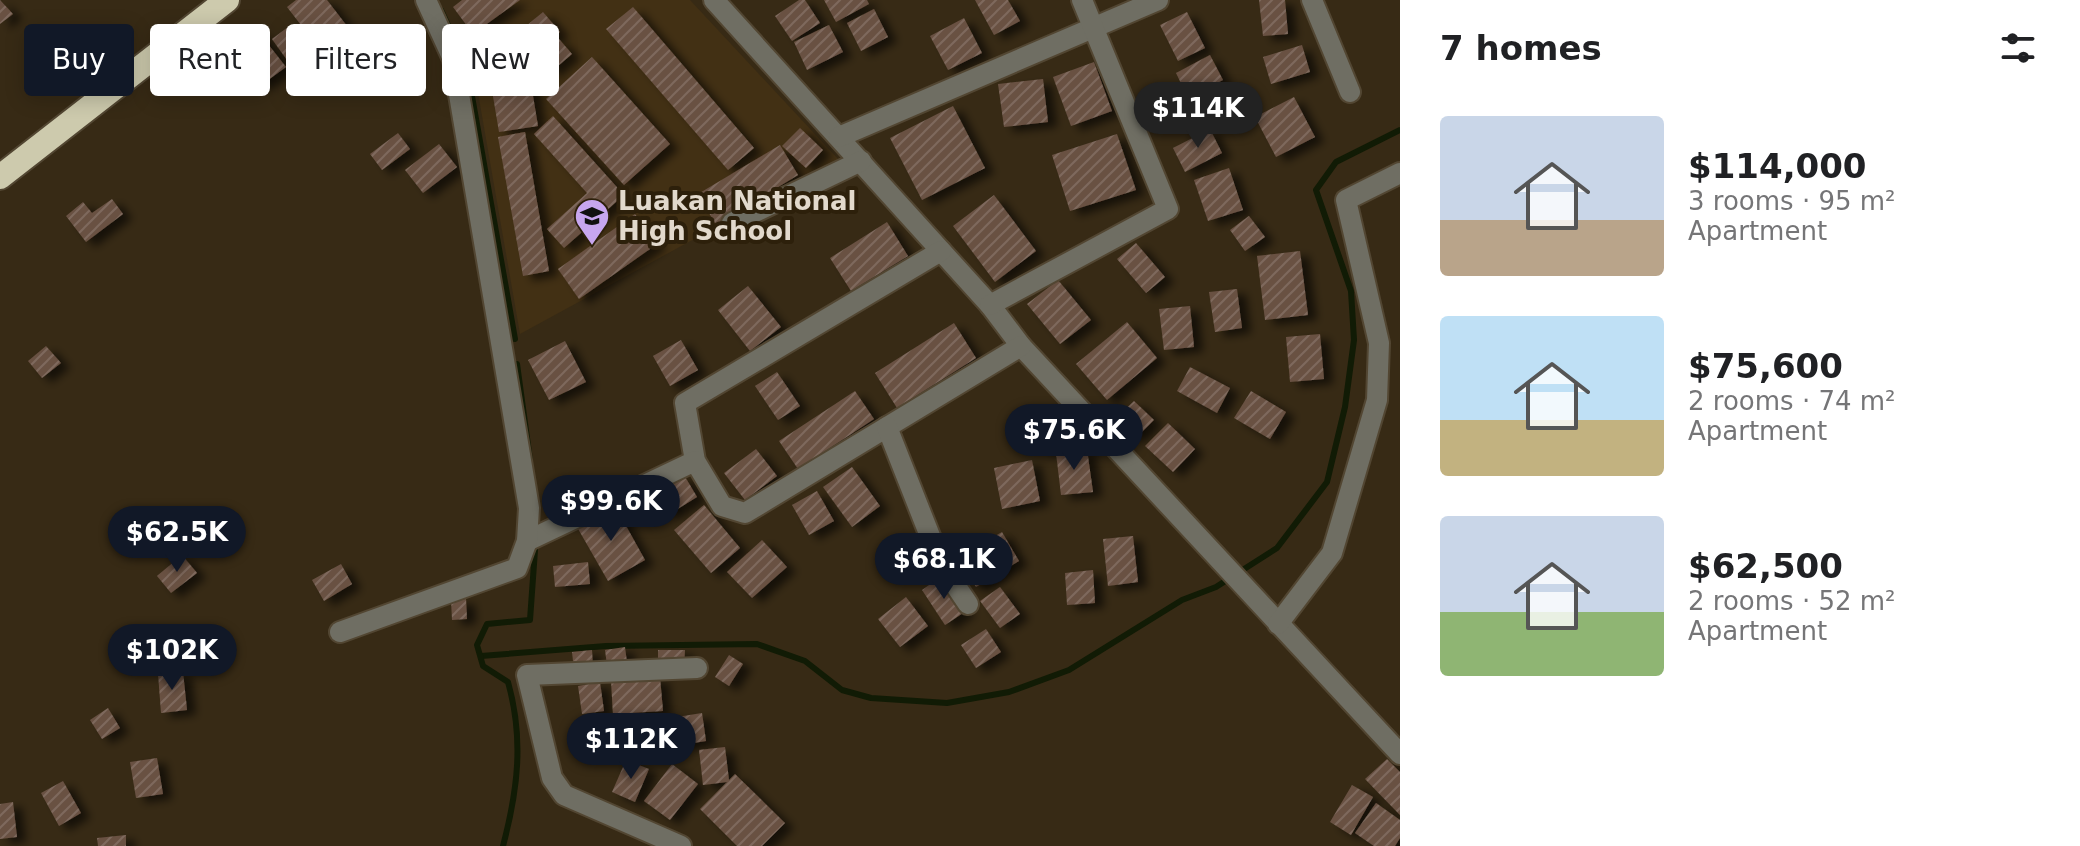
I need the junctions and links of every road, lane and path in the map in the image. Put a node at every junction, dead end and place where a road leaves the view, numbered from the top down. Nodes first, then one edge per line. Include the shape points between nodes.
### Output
1 (227, 0) edge
2 (426, 0) edge
3 (714, 0) edge
4 (1082, 0) edge
5 (1158, 0) edge
6 (1312, 0) edge
7 (1094, 29) junction
8 (1350, 92) dead end
9 (839, 137) junction
10 (861, 161) junction
11 (1400, 173) edge
12 (0, 177) edge
13 (732, 223) dead end
14 (941, 251) junction
15 (990, 305) junction
16 (1021, 346) junction
17 (887, 427) junction
18 (695, 461) junction
19 (527, 541) junction
20 (968, 604) dead end
21 (1278, 624) junction
22 (340, 632) dead end
23 (697, 668) dead end
24 (1400, 754) edge
25 (681, 846) edge

1 - 12 highway
2 - 19 street via 453,59 529,508
3 - 9 street
4 - 7 street
5 - 7 street
6 - 8 street
7 - 9 street
7 - 15 street via 1168,209
9 - 10 street
10 - 13 street
10 - 14 street
11 - 21 street via 1346,200 1379,343 1377,400 1332,553
14 - 15 street
14 - 18 street via 685,403
15 - 16 street
16 - 17 street
16 - 21 street
17 - 18 street via 745,513 722,506
17 - 20 street via 941,564
18 - 19 street
19 - 22 street via 517,568
21 - 24 street
23 - 25 street via 527,675 552,778 564,795

